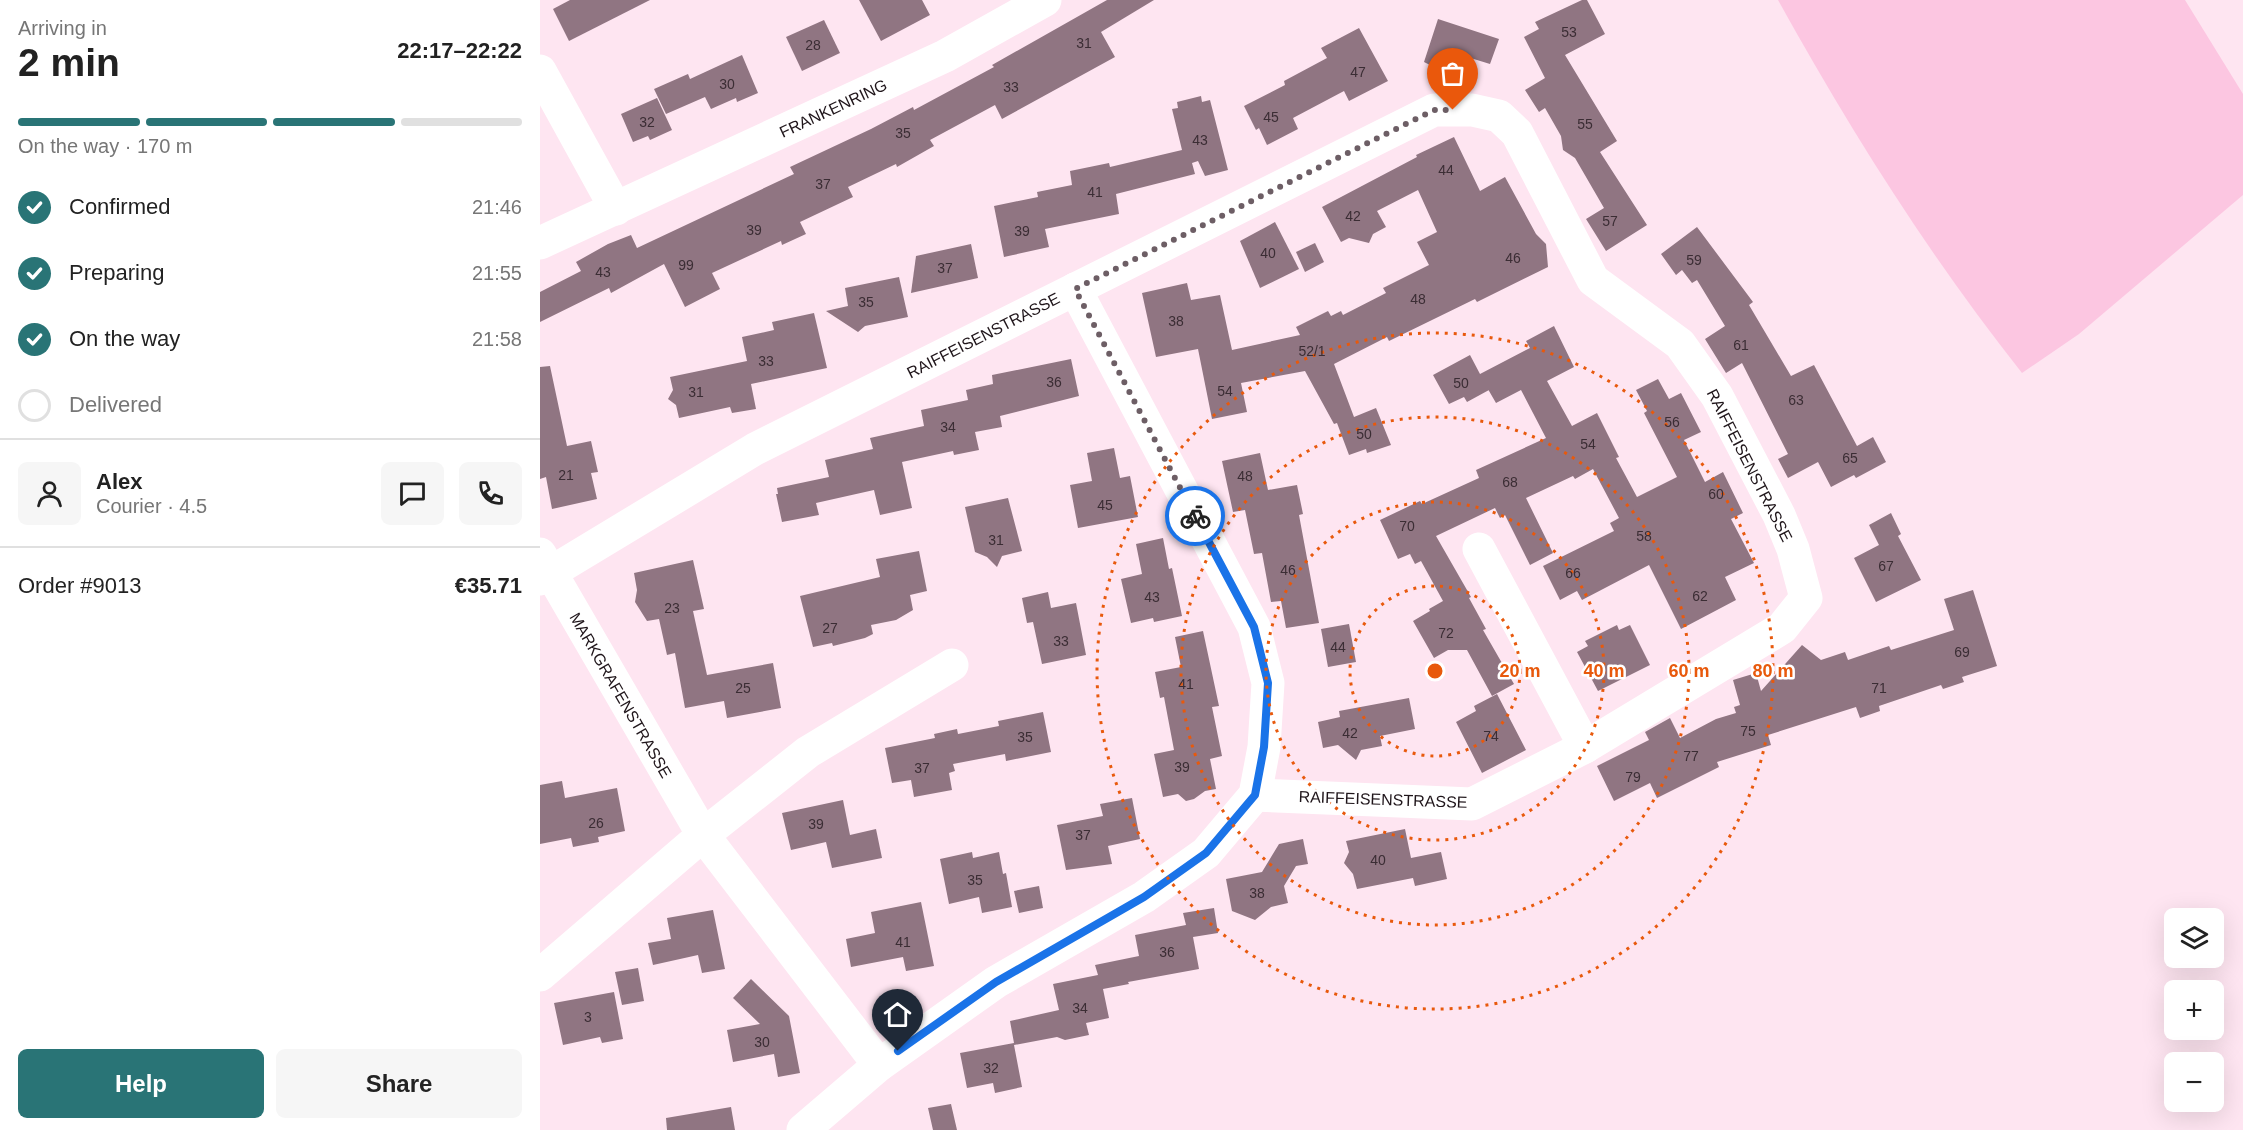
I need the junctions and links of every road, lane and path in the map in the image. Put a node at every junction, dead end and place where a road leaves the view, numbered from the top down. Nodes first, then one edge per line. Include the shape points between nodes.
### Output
1 (1045, 0) edge
2 (540, 71) edge
3 (616, 208) junction
4 (540, 243) edge
5 (1075, 289) junction
6 (1479, 549) dead end
7 (543, 568) edge
8 (952, 665) dead end
9 (1585, 747) junction
10 (1255, 795) junction
11 (703, 835) junction
12 (540, 975) edge
13 (879, 1065) junction
14 (803, 1130) edge

1 - 3 street, FRANKENRING via 945,57
2 - 3 street
3 - 4 street, FRANKENRING
5 - 7 street, RAIFFEISENSTRASSE via 755,449
5 - 9 street, RAIFFEISENSTRASSE via 1434,110 1472,110 1499,116 1517,133 1593,280 1680,344 1718,396 1779,515 1806,598 1782,628
5 - 10 street via 1254,627 1268,683 1264,747
6 - 9 street
7 - 11 street, MARKGRAFENSTRASSE
8 - 11 street via 808,752
9 - 10 street, RAIFFEISENSTRASSE via 1472,804
10 - 13 street via 1206,853 1144,897 996,982
11 - 12 street
11 - 13 street, MARKGRAFENSTRASSE
13 - 14 street

